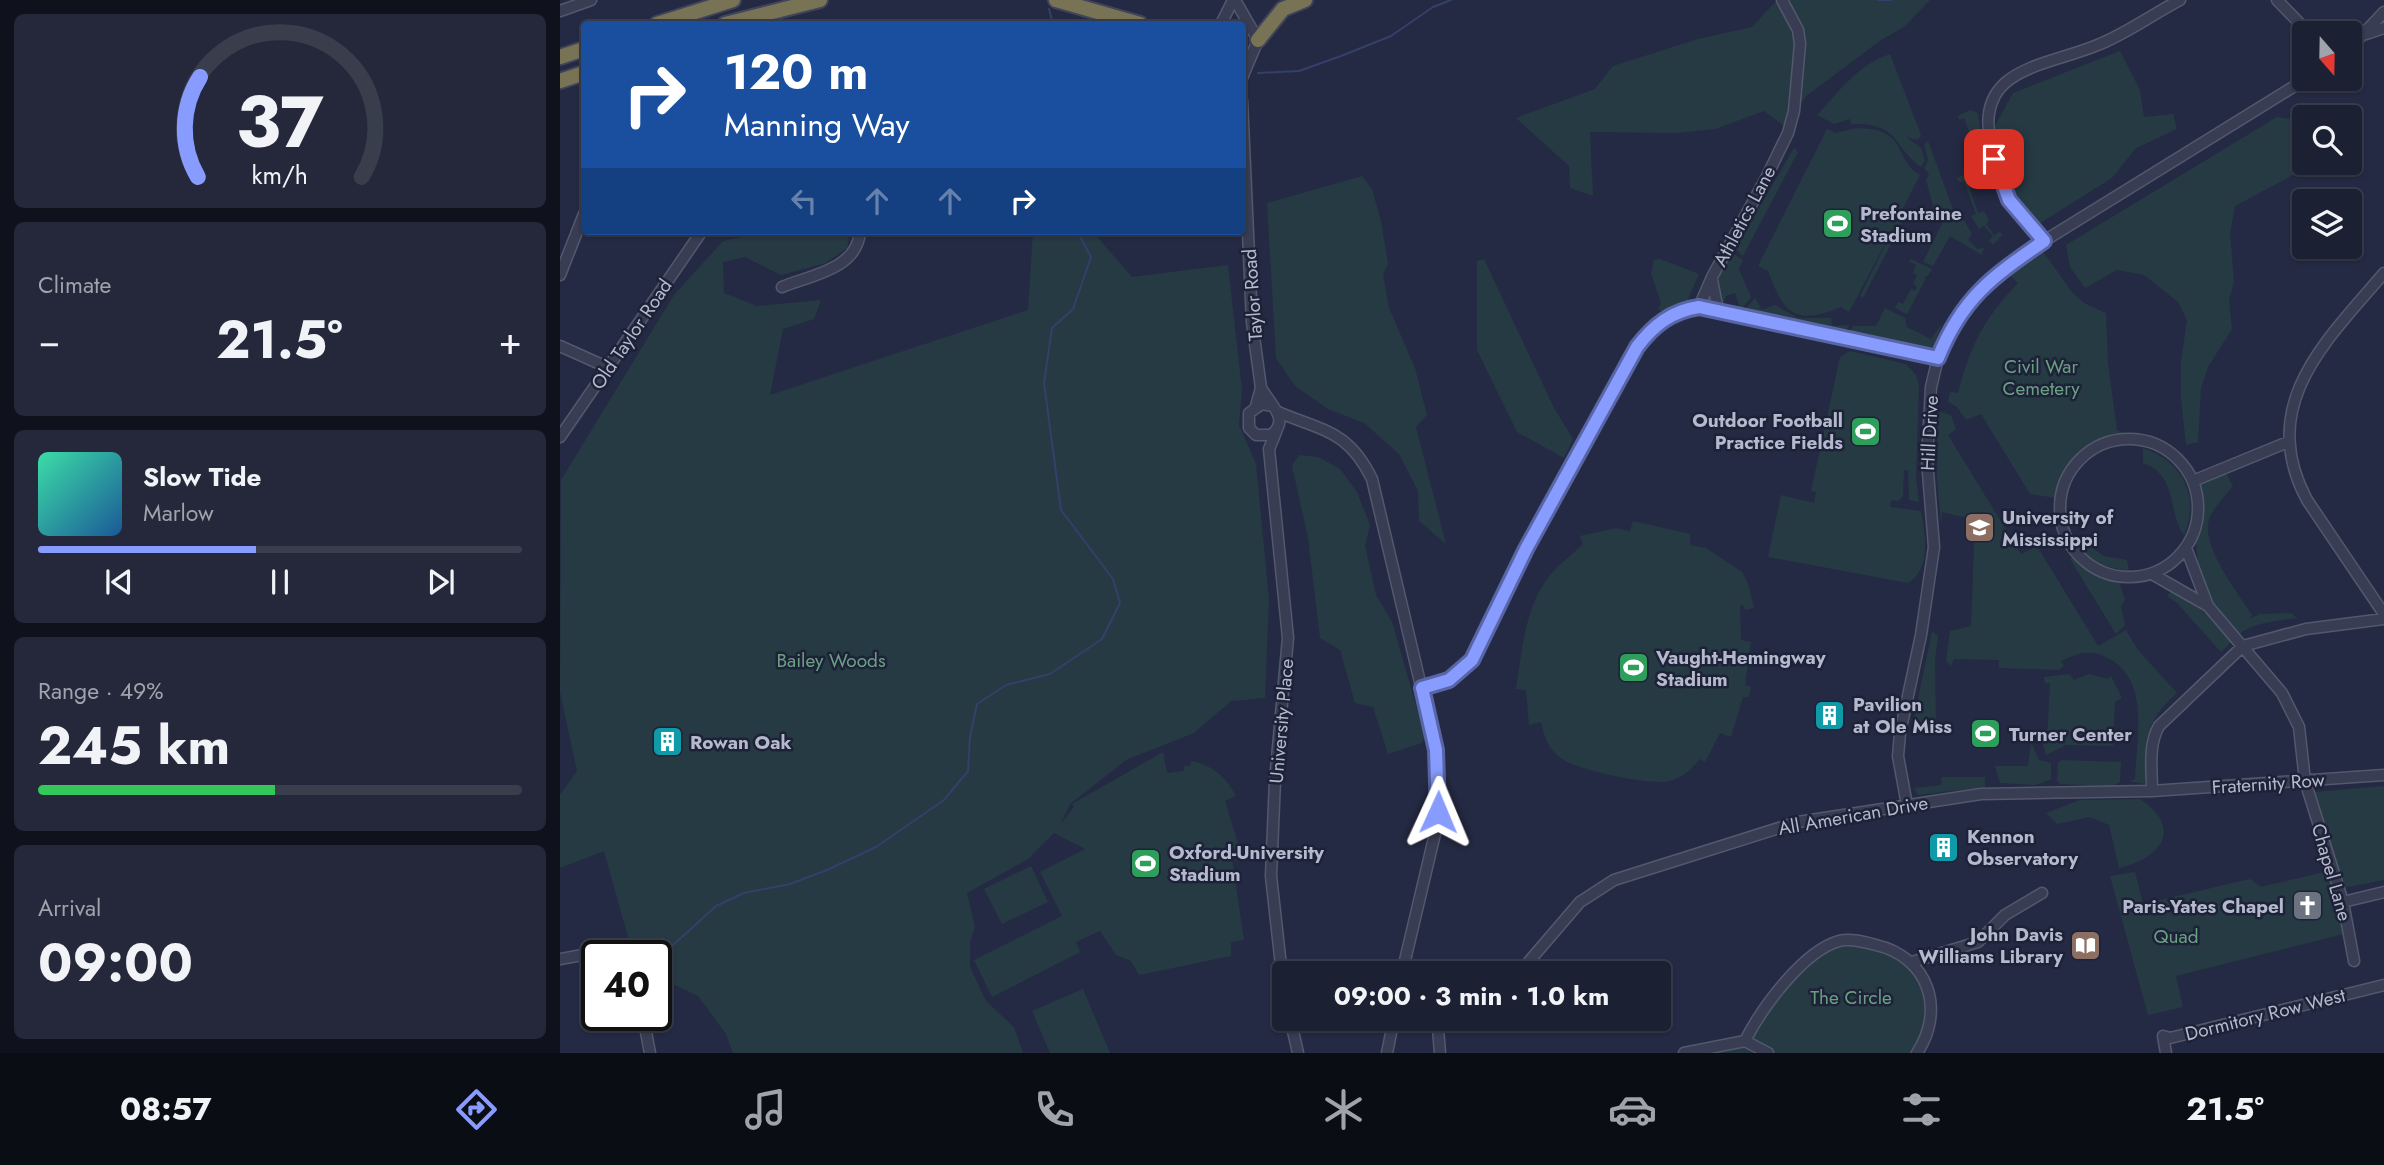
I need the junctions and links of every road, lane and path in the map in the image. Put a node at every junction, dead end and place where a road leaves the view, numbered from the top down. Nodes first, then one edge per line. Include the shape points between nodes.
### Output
1 (591, 0) edge
2 (733, 0) edge
3 (820, 0) edge
4 (1056, 0) edge
5 (1234, 0) edge
6 (1305, 0) edge
7 (1782, 0) edge
8 (2179, 0) edge
9 (2277, 0) edge
10 (560, 12) edge
11 (2384, 12) edge
12 (666, 21) edge
13 (737, 21) edge
14 (1130, 21) edge
15 (1223, 21) edge
16 (1228, 21) edge
17 (1245, 21) joint
18 (2297, 21) edge
19 (1246, 22) edge
20 (2384, 28) edge
21 (2366, 34) junction
22 (2362, 38) edge
23 (1258, 40) junction
24 (581, 50) edge
25 (1253, 56) junction
26 (560, 57) edge
27 (1246, 60) edge
28 (1246, 70) edge
29 (581, 74) edge
30 (560, 81) edge
31 (2292, 88) edge
32 (1246, 211) edge
33 (581, 222) edge
34 (699, 235) edge
35 (859, 235) edge
36 (2044, 241) junction
37 (2384, 273) edge
38 (560, 275) edge
39 (1712, 277) junction
40 (782, 287) dead end
41 (1699, 307) junction
42 (1717, 310) junction
43 (560, 346) edge
44 (1938, 358) junction
45 (609, 368) junction
46 (1261, 388) junction
47 (1256, 406) junction
48 (1275, 409) junction
49 (1292, 420) junction
50 (1278, 429) junction
51 (1256, 435) junction
52 (560, 437) edge
53 (2288, 442) junction
54 (1269, 449) junction
55 (2193, 481) junction
56 (2186, 548) junction
57 (2152, 574) junction
58 (2208, 606) junction
59 (2384, 616) edge
60 (2244, 646) junction
61 (1422, 688) junction
62 (2384, 775) edge
63 (2305, 781) junction
64 (2152, 791) junction
65 (1906, 805) junction
66 (2042, 892) dead end
67 (2384, 892) edge
68 (2343, 902) junction
69 (581, 955) edge
70 (560, 959) edge
71 (1279, 961) edge
72 (1405, 961) edge
73 (1529, 961) edge
74 (2354, 961) dead end
75 (1912, 962) junction
76 (2384, 985) edge
77 (646, 1031) edge
78 (1293, 1031) edge
79 (1391, 1031) edge
80 (1438, 1031) edge
81 (1745, 1041) junction
82 (650, 1053) edge
83 (1298, 1053) edge
84 (1387, 1053) edge
85 (1440, 1053) edge
86 (1684, 1053) edge
87 (1768, 1053) edge
88 (1917, 1053) edge
89 (2166, 1053) edge

1 - 10 street
2 - 12 highway
3 - 13 highway
4 - 14 highway
5 - 15 street
5 - 17 street
6 - 23 highway via 1283,9
7 - 39 street, Athletics Lane via 1800,44 1794,111 1762,187
8 - 36 street via 2102,44 2014,75 1995,89 1987,122 1994,159 2009,200
9 - 18 street
11 - 21 street
16 - 17 street
19 - 23 street
20 - 21 street
21 - 22 street
23 - 25 street
24 - 26 highway
25 - 27 street
25 - 28 street
29 - 30 highway
31 - 36 street, Hill Drive
32 - 46 street, Taylor Road
33 - 38 street
34 - 45 street, Old Taylor Road
35 - 40 street via 853,254 842,263
36 - 44 street, Hill Drive via 1980,289 1958,317
37 - 53 street via 2305,372 2295,396
39 - 41 street, Athletics Lane
39 - 42 street, Athletics Lane
41 - 42 street
41 - 61 street via 1659,323 1637,347 1526,549 1472,660 1449,680
42 - 44 street
43 - 45 street
44 - 65 street, Hill Drive via 1931,387 1927,460 1932,566 1898,756
45 - 52 street, Old Taylor Road
46 - 47 street, Taylor Road
46 - 48 street
47 - 48 street
47 - 51 street via 1248,418
48 - 49 street
48 - 50 street
49 - 50 street
49 - 61 street via 1338,434 1355,449 1372,479
50 - 51 street via 1266,437
50 - 54 street, University Place
51 - 54 street
53 - 55 street
53 - 59 street via 2297,482
54 - 71 street, University Place via 1288,638 1271,869
55 - 56 street via 2198,519
55 - 57 street via 2168,451 2128,439 2090,451 2067,476 2060,520 2074,551 2103,573 2132,578
56 - 57 street
56 - 58 street, Chapel Lane
57 - 58 street, Chapel Lane
58 - 60 street, Chapel Lane
59 - 60 street via 2306,629
60 - 63 street, Chapel Lane via 2282,693 2299,727
60 - 64 street via 2153,737
61 - 72 street via 1439,776 1438,821
62 - 63 street, Fraternity Row
63 - 64 street, Fraternity Row
63 - 68 street, Chapel Lane
64 - 65 street, All American Drive via 2009,793
65 - 73 street, All American Drive via 1777,827 1614,880 1580,902
66 - 75 street via 2005,915 1978,942
67 - 68 street
68 - 74 street, Chapel Lane
69 - 70 street
75 - 81 street via 1887,947 1840,940 1800,967
75 - 88 street via 1925,981 1930,1001 1930,1028
76 - 89 street, Dormitory Row West via 2170,1038 2163,1036
77 - 82 street
78 - 83 street
79 - 84 street
80 - 85 street
81 - 86 street
81 - 87 street

